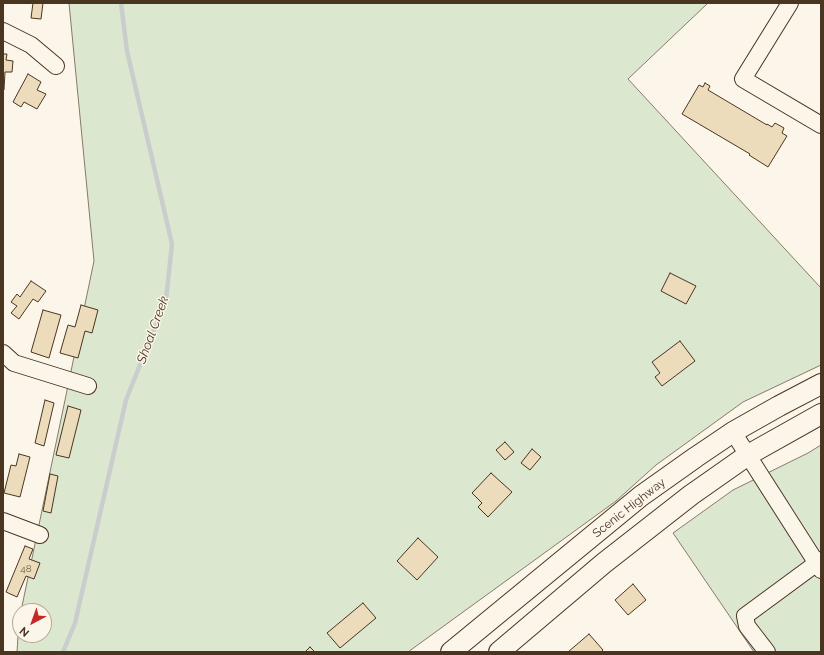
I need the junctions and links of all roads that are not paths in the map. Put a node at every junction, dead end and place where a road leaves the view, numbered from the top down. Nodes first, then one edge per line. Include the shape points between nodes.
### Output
1 (790, 3) edge
2 (3, 32) edge
3 (56, 66) dead end
4 (821, 125) edge
5 (3, 353) edge
6 (821, 384) edge
7 (88, 386) dead end
8 (821, 414) edge
9 (733, 432) junction
10 (748, 456) junction
11 (3, 522) edge
12 (40, 535) dead end
13 (820, 565) edge
14 (451, 652) edge
15 (499, 652) edge
16 (767, 652) edge

1 - 4 street via 743,79
2 - 3 street via 32,45
5 - 7 street via 14,363
6 - 9 main road, Scenic Highway
8 - 10 main road
9 - 10 street
9 - 14 main road, Scenic Highway via 641,496
10 - 13 street
10 - 15 main road via 650,526
11 - 12 street
13 - 16 street via 745,616 748,626

